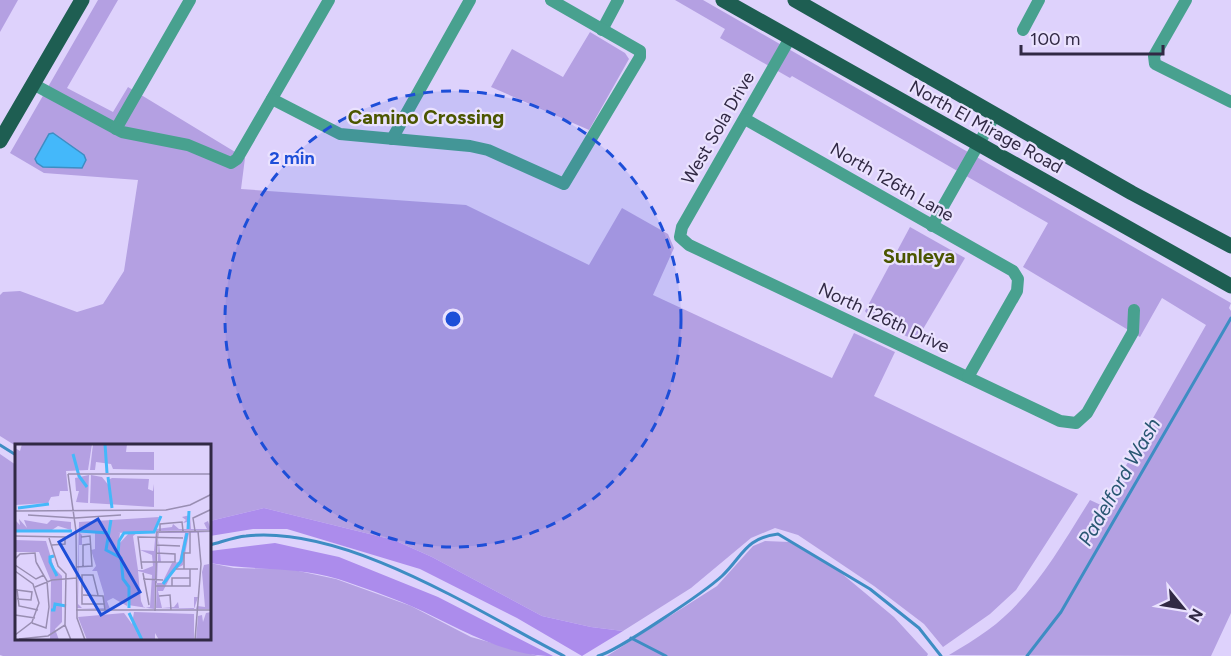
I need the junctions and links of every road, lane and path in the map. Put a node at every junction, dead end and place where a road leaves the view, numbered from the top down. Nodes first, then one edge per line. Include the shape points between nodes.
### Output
1 (82, 0) edge
2 (190, 0) edge
3 (329, 0) edge
4 (470, 0) edge
5 (551, 0) edge
6 (618, 0) edge
7 (723, 0) edge
8 (795, 0) edge
9 (1039, 0) edge
10 (1186, 0) edge
11 (602, 30) junction
12 (1023, 30) dead end
13 (790, 38) junction
14 (33, 84) junction
15 (272, 99) junction
16 (1231, 102) edge
17 (996, 115) junction
18 (745, 119) junction
19 (116, 129) junction
20 (392, 139) junction
21 (0, 141) edge
22 (978, 145) junction
23 (932, 226) junction
24 (680, 237) joint
25 (1231, 246) edge
26 (1231, 286) edge
27 (1134, 310) dead end
28 (968, 377) junction

1 - 14 main road
2 - 19 street
3 - 15 street
4 - 20 street
5 - 11 street
6 - 11 street
7 - 13 main road, North El Mirage Road
8 - 17 main road, North El Mirage Road
9 - 12 street
10 - 16 street via 1154,56 1155,63
11 - 20 street via 640,51 640,57 564,184 480,148
13 - 18 street, West Sola Drive
13 - 22 main road, North El Mirage Road
14 - 19 street
14 - 21 main road
15 - 19 street via 231,163 189,145
15 - 20 street via 335,133
17 - 22 street
17 - 25 main road, North El Mirage Road
18 - 23 street, North 126th Lane
18 - 24 street, West Sola Drive via 682,227
22 - 23 street
22 - 26 main road, North El Mirage Road
23 - 28 street, North 126th Lane via 1013,272 1018,279 1017,291
24 - 28 street, North 126th Drive via 697,250
27 - 28 street, North 126th Drive via 1133,332 1087,413 1076,423 1060,421

